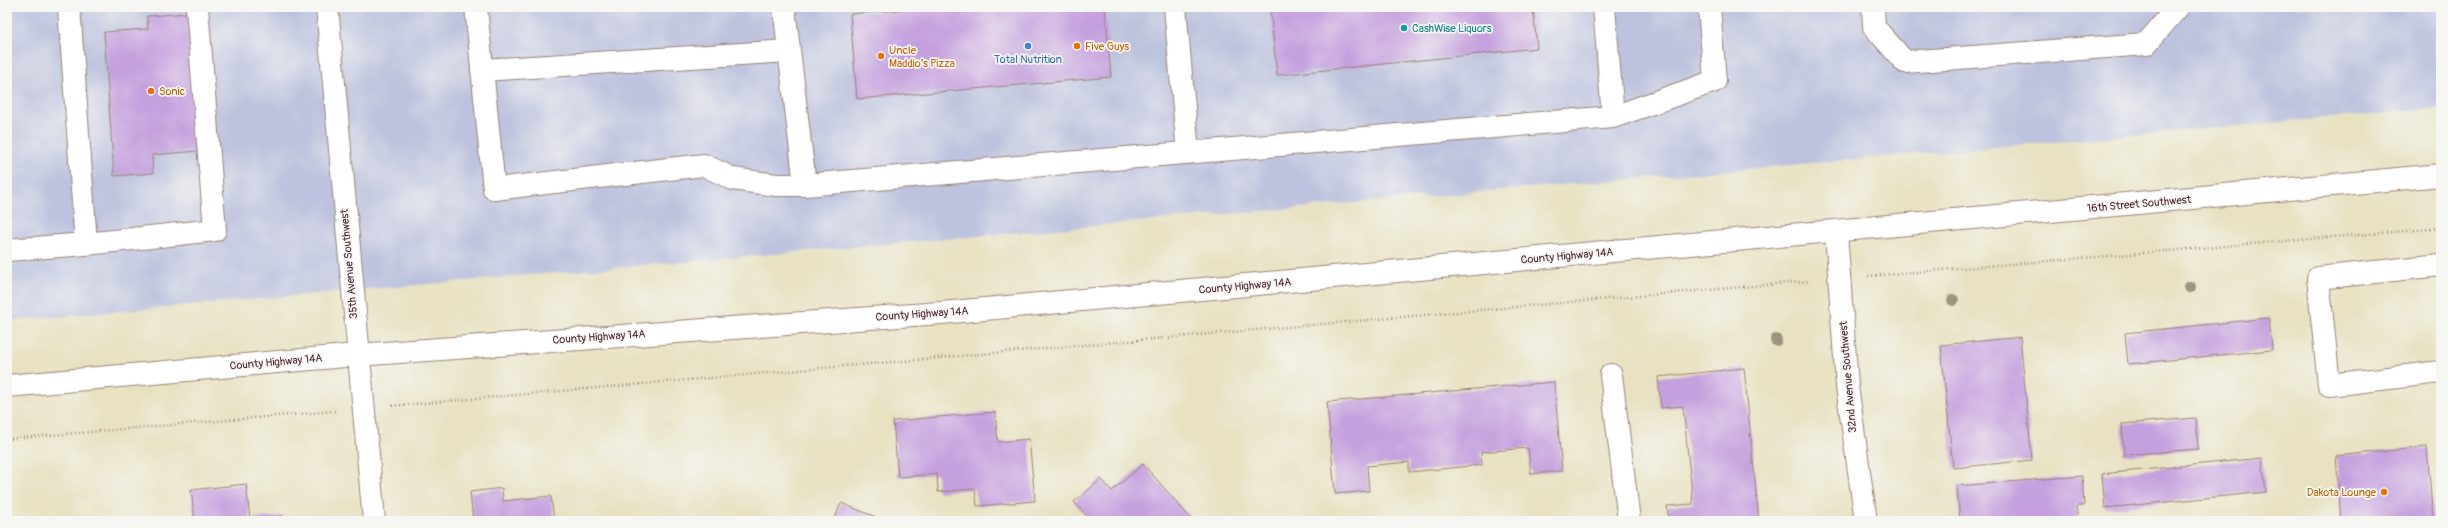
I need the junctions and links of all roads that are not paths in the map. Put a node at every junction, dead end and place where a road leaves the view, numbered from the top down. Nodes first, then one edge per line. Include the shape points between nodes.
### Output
1 (197, 7) edge
2 (327, 7) edge
3 (476, 7) edge
4 (784, 7) edge
5 (1175, 7) edge
6 (1604, 7) edge
7 (1709, 7) edge
8 (1872, 7) edge
9 (2178, 7) edge
10 (72, 9) edge
11 (789, 51) junction
12 (482, 70) junction
13 (1613, 117) junction
14 (1188, 153) junction
15 (2441, 175) edge
16 (805, 186) junction
17 (1836, 232) junction
18 (86, 244) junction
19 (7, 250) edge
20 (2441, 265) edge
21 (357, 355) junction
22 (2441, 372) edge
23 (1611, 375) dead end
24 (7, 386) edge
25 (374, 521) edge
26 (1629, 521) edge
27 (1866, 521) edge

1 - 18 main road via 215,230
2 - 21 main road, 35th Avenue Southwest
3 - 12 main road
4 - 11 main road
5 - 14 main road
6 - 13 main road
7 - 13 main road via 1715,81
8 - 9 main road via 1874,27 1905,62 2146,44
10 - 18 main road
11 - 12 main road
11 - 16 main road
12 - 16 main road via 494,189 704,165 733,179
13 - 14 main road
14 - 16 main road
15 - 17 main road, 16th Street Southwest
17 - 21 main road, County Highway 14A via 942,314
17 - 27 main road, 32nd Avenue Southwest via 1847,386
18 - 19 main road
20 - 22 main road via 2318,278 2329,385
21 - 24 main road, County Highway 14A
21 - 25 main road, 35th Avenue Southwest
23 - 26 main road

